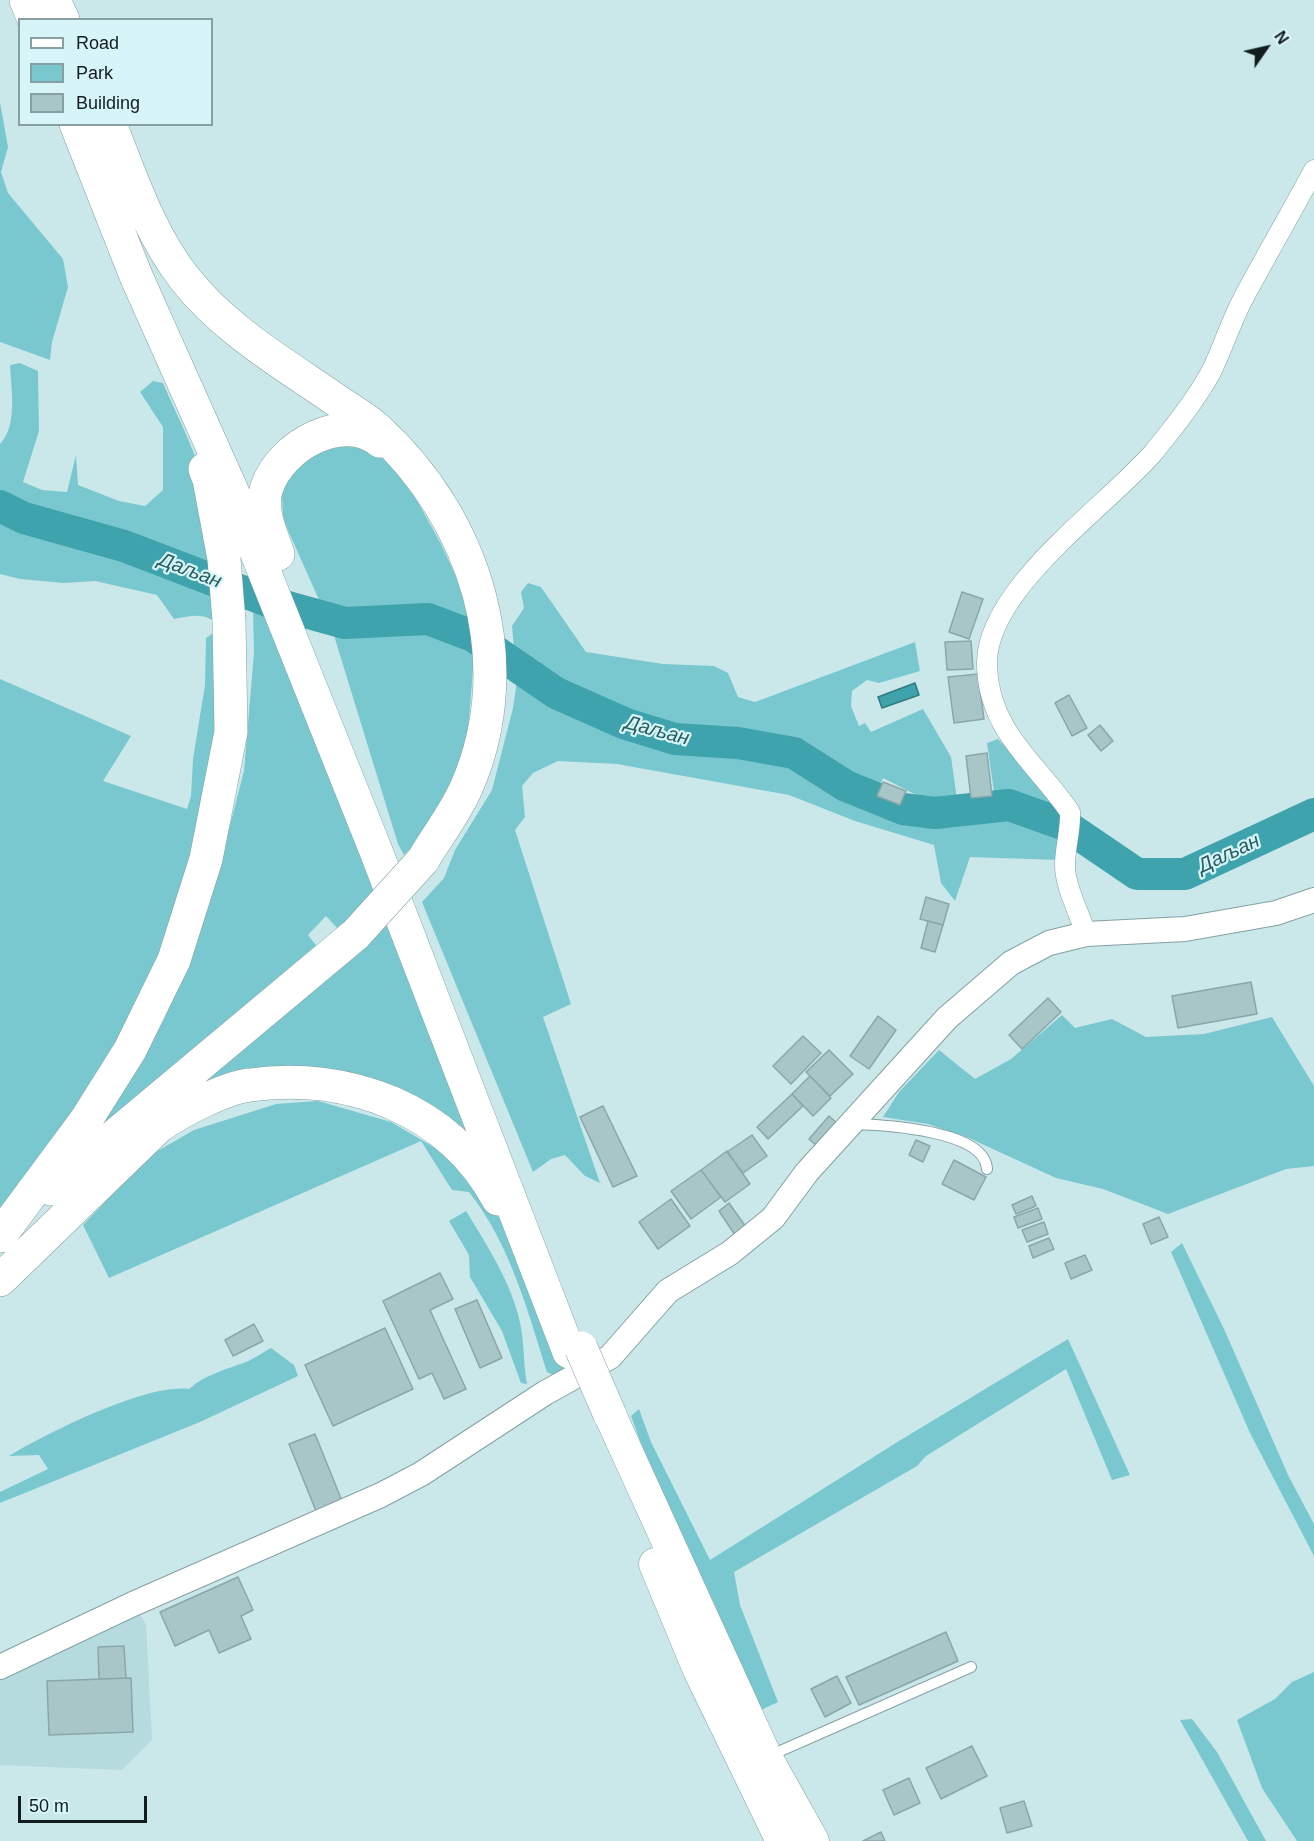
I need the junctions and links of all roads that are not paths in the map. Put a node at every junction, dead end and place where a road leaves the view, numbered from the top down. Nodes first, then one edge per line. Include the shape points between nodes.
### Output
1 (25, 0) edge
2 (49, 0) edge
3 (54, 0) edge
4 (31, 18) edge
5 (56, 18) edge
6 (62, 18) edge
7 (69, 126) edge
8 (77, 126) edge
9 (99, 126) edge
10 (111, 126) edge
11 (1314, 170) edge
12 (411, 467) junction
13 (276, 575) junction
14 (306, 647) junction
15 (1314, 900) edge
16 (1086, 934) junction
17 (260, 1016) junction
18 (851, 1124) junction
19 (987, 1169) dead end
20 (0, 1236) edge
21 (0, 1243) edge
22 (0, 1279) edge
23 (572, 1352) junction
24 (602, 1417) joint
25 (0, 1666) edge
26 (971, 1667) dead end
27 (758, 1765) junction
28 (782, 1841) edge
29 (813, 1841) edge

1 - 4 highway
2 - 5 highway
3 - 6 highway
7 - 20 highway via 124,286 209,479 224,559 231,732 206,859 174,960 130,1050 86,1120
8 - 13 highway via 136,276 232,491
9 - 13 highway
10 - 12 highway via 151,228 185,279 236,329 376,429
11 - 16 street via 1243,299 1190,407 1151,454 1071,531 1027,580 998,616 989,641 986,665 999,722 1070,812 1065,854 1067,877
12 - 13 highway via 371,435 340,430 305,441 283,459 266,487 264,513
12 - 17 highway, bridge via 439,501 463,546 485,611 491,672 489,712 467,787 423,860 356,934
13 - 14 highway
14 - 23 highway
14 - 23 highway via 387,843
15 - 16 street via 1276,912 1185,929
16 - 18 street via 1050,943 1003,969 947,1018
17 - 21 highway via 45,1194
17 - 22 highway via 51,1214
18 - 19 lane via 919,1129 967,1144 980,1151 987,1160
18 - 25 street via 807,1172 773,1218 730,1253 668,1291 610,1357 381,1495
22 - 23 highway via 159,1126 184,1110 248,1085 311,1081 360,1089 406,1108 459,1147 491,1186
23 - 24 highway, bridge
24 - 27 main road
26 - 27 lane
27 - 28 main road
27 - 29 main road

